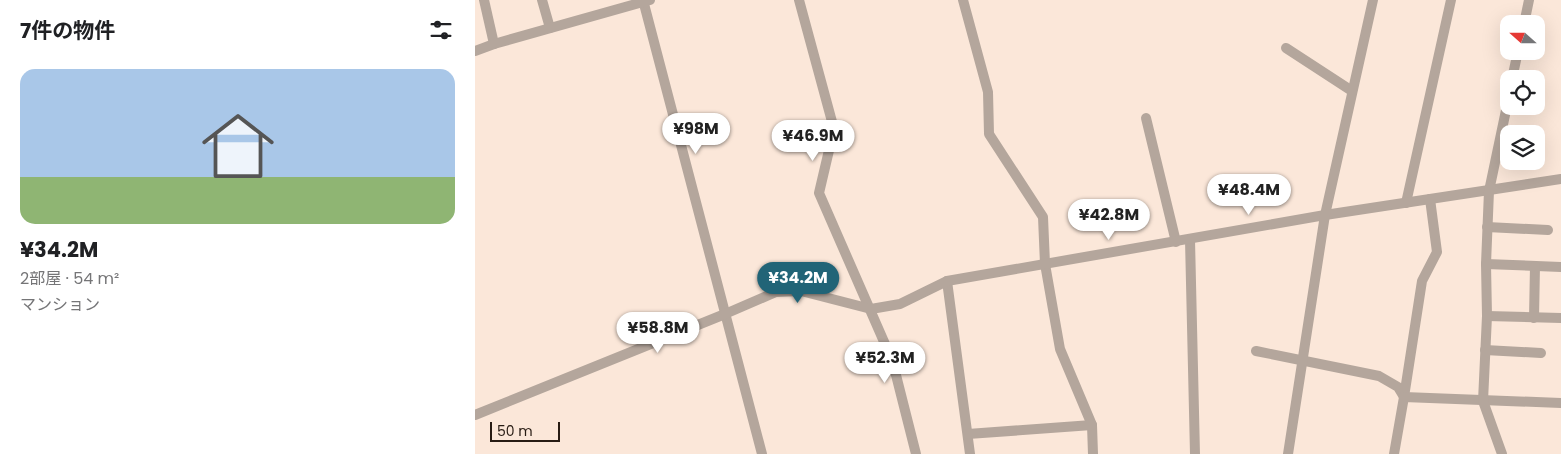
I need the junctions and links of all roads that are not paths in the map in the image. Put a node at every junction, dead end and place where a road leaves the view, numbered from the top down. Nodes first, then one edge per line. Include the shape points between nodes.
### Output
1 (484, 0) edge
2 (542, 0) edge
3 (799, 0) edge
4 (963, 0) edge
5 (1373, 0) edge
6 (1451, 0) edge
7 (1529, 0) edge
8 (645, 1) edge
9 (1526, 15) edge
10 (550, 28) junction
11 (495, 44) junction
12 (1286, 48) dead end
13 (475, 51) edge
14 (1353, 91) junction
15 (1505, 115) edge
16 (1146, 118) dead end
17 (1561, 179) edge
18 (1489, 190) junction
19 (1430, 200) junction
20 (1406, 203) junction
21 (1325, 215) junction
22 (1487, 227) junction
23 (1548, 230) dead end
24 (1190, 240) junction
25 (1176, 242) junction
26 (1045, 264) junction
27 (1486, 264) junction
28 (1535, 266) junction
29 (1561, 267) edge
30 (947, 281) junction
31 (871, 309) junction
32 (725, 314) junction
33 (1487, 316) junction
34 (1534, 318) junction
35 (1561, 318) edge
36 (1485, 350) junction
37 (1256, 351) dead end
38 (1541, 353) dead end
39 (1303, 360) junction
40 (1404, 397) junction
41 (1483, 401) junction
42 (1561, 403) edge
43 (475, 416) edge
44 (1092, 426) junction
45 (968, 434) junction
46 (761, 454) edge
47 (916, 454) edge
48 (970, 454) edge
49 (1093, 454) edge
50 (1195, 454) edge
51 (1288, 454) edge
52 (1393, 454) edge
53 (1502, 454) edge

1 - 11 street
2 - 10 street
3 - 31 street via 834,129 819,193
4 - 26 street via 988,92 989,134 1043,217
5 - 14 street
6 - 20 street
7 - 9 street
8 - 10 street
8 - 32 street
10 - 11 street
11 - 13 street
12 - 14 street
14 - 21 street
15 - 18 street
16 - 25 street
17 - 18 street
18 - 19 street
18 - 22 street
19 - 20 street
19 - 40 street via 1437,252 1422,281
20 - 21 street
21 - 24 street
21 - 39 street
22 - 23 street
22 - 27 street
24 - 25 street
24 - 50 street
25 - 26 street
26 - 30 street
26 - 44 street via 1060,349
27 - 28 street
27 - 33 street
28 - 29 street
28 - 34 street
30 - 31 street via 900,304
30 - 45 street
31 - 32 street via 801,291 776,292
31 - 47 street via 896,375
32 - 43 street
32 - 46 street
33 - 34 street
33 - 36 street
34 - 35 street
36 - 38 street
36 - 41 street
37 - 39 street
39 - 40 street via 1379,376 1398,387
39 - 51 street
40 - 41 street
40 - 52 street
41 - 42 street
41 - 53 street
44 - 45 street
44 - 49 street
45 - 48 street

